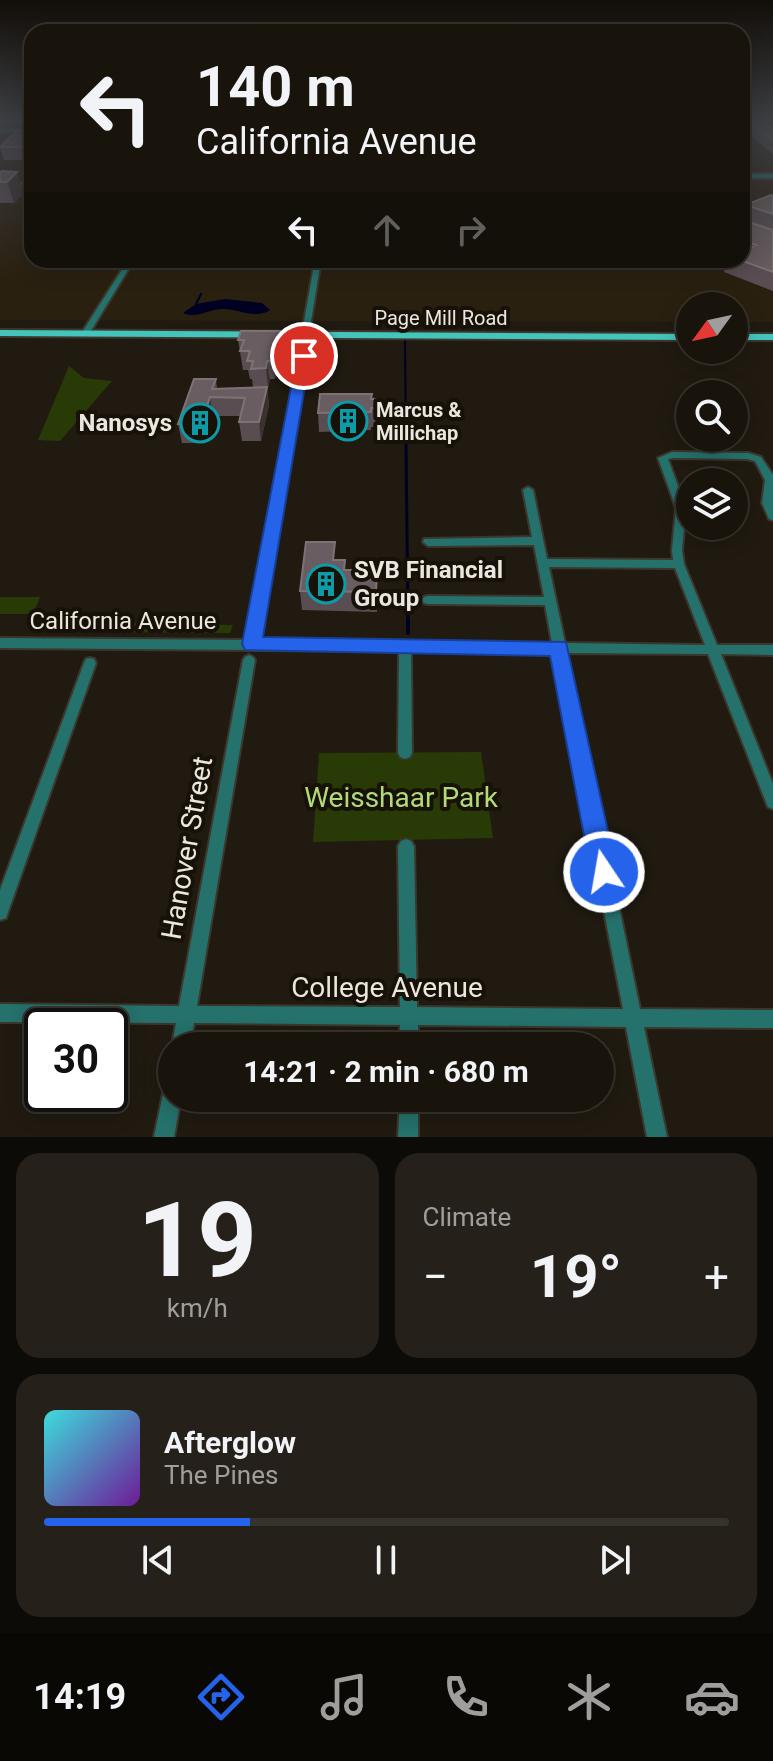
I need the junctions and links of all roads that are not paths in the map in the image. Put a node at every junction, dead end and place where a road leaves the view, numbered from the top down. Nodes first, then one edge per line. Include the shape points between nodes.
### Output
1 (750, 176) edge
2 (773, 176) edge
3 (0, 185) edge
4 (24, 185) edge
5 (126, 268) edge
6 (317, 268) edge
7 (0, 327) edge
8 (667, 330) junction
9 (676, 330) edge
10 (748, 330) edge
11 (773, 330) edge
12 (87, 331) junction
13 (308, 332) junction
14 (0, 333) edge
15 (656, 337) junction
16 (676, 337) edge
17 (748, 337) edge
18 (773, 337) edge
19 (528, 490) dead end
20 (773, 517) edge
21 (538, 541) junction
22 (428, 542) dead end
23 (543, 563) junction
24 (679, 564) junction
25 (428, 600) dead end
26 (550, 601) junction
27 (0, 643) edge
28 (405, 646) junction
29 (559, 648) junction
30 (713, 649) junction
31 (773, 650) edge
32 (251, 652) junction
33 (90, 663) dead end
34 (405, 753) dead end
35 (773, 802) edge
36 (406, 846) dead end
37 (0, 912) edge
38 (0, 1013) edge
39 (186, 1014) junction
40 (409, 1015) junction
41 (633, 1016) junction
42 (773, 1019) edge
43 (183, 1032) edge
44 (409, 1032) edge
45 (169, 1112) edge
46 (409, 1112) edge
47 (164, 1137) edge
48 (408, 1137) edge
49 (657, 1137) edge

1 - 2 street
3 - 4 street
5 - 12 street
6 - 13 street, Hanover Street
7 - 12 main road, Page Mill Road
8 - 9 main road, Page Mill Road
8 - 13 main road, Page Mill Road
8 - 15 main road
10 - 11 main road
12 - 13 main road, Page Mill Road
12 - 14 main road, Page Mill Road
13 - 15 main road, Page Mill Road
13 - 32 street, Hanover Street
15 - 16 main road, Page Mill Road
17 - 18 main road
19 - 21 street
20 - 24 street via 767,503 772,491 768,476 754,458 665,457 681,508
21 - 22 street
21 - 23 street
23 - 24 street
23 - 26 street
24 - 30 street
25 - 26 street
26 - 29 street
27 - 32 street, California Avenue
28 - 29 street, California Avenue
28 - 32 street, California Avenue
28 - 34 street
29 - 30 street, California Avenue
29 - 41 street
30 - 31 street, California Avenue
30 - 35 street
32 - 39 street, Hanover Street
33 - 37 street
36 - 40 street
38 - 39 street, College Avenue
39 - 40 street, College Avenue
39 - 43 street, Hanover Street
40 - 41 street, College Avenue
40 - 44 street
41 - 42 street, College Avenue
41 - 49 street
45 - 47 street
46 - 48 street

